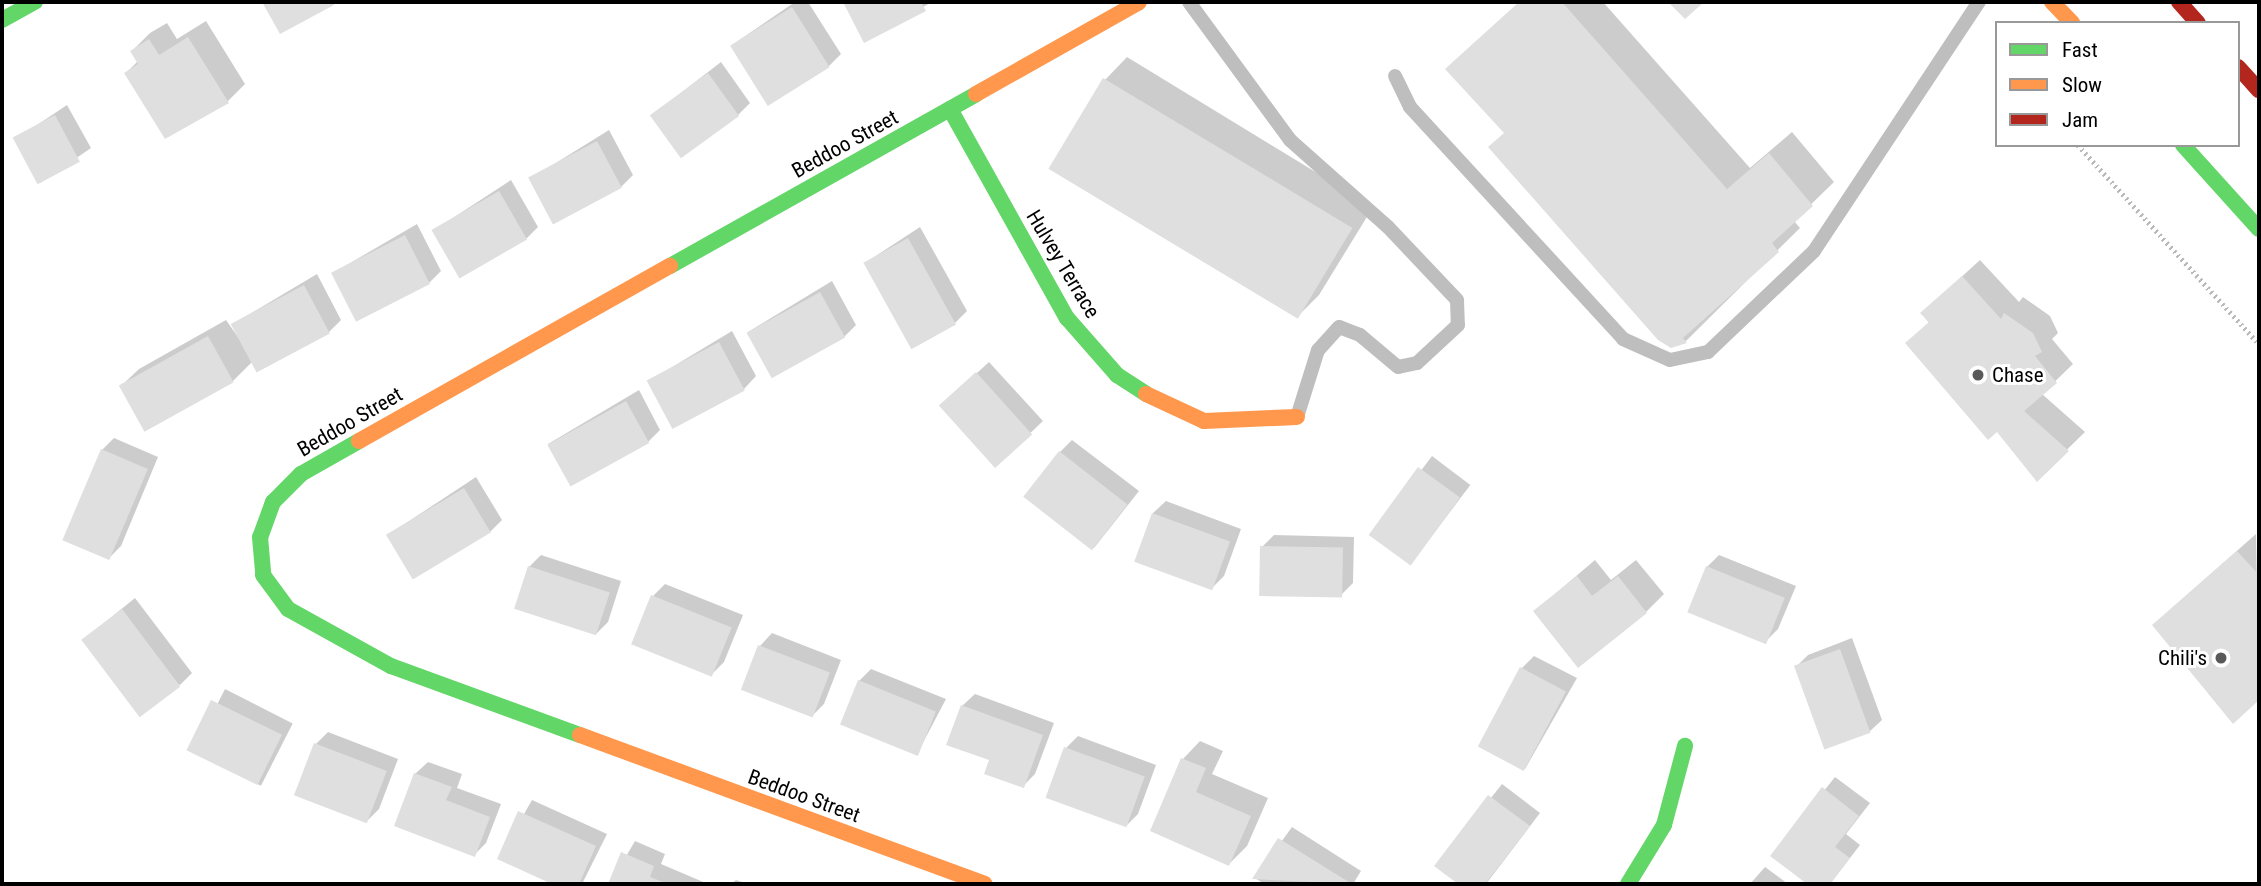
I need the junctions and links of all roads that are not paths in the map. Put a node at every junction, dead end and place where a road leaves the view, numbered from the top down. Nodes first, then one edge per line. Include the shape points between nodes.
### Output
1 (35, 2) edge
2 (1139, 2) edge
3 (1189, 2) edge
4 (1979, 2) edge
5 (2052, 2) edge
6 (2179, 2) edge
7 (1962, 7) edge
8 (2, 20) edge
9 (2069, 21) edge
10 (2196, 21) edge
11 (2240, 69) edge
12 (1395, 76) dead end
13 (2259, 90) edge
14 (950, 109) junction
15 (2185, 147) edge
16 (2259, 229) edge
17 (1297, 418) joint
18 (1685, 746) dead end
19 (984, 884) edge
20 (1628, 884) edge

1 - 8 main road
2 - 14 main road, Beddoo Street
3 - 17 lane via 1290,140 1388,227 1457,300 1458,325 1417,363 1398,367 1360,335 1339,327 1318,350
4 - 7 lane
5 - 9 main road
6 - 10 main road
7 - 12 lane via 1814,251 1708,352 1670,359 1623,338 1410,107
11 - 13 main road
14 - 17 main road, Hulvey Terrace via 1067,318 1117,375 1172,410 1204,421
14 - 19 main road, Beddoo Street via 301,474 265,517 259,556 272,592 288,609 391,666
15 - 16 main road
18 - 20 main road via 1664,825

